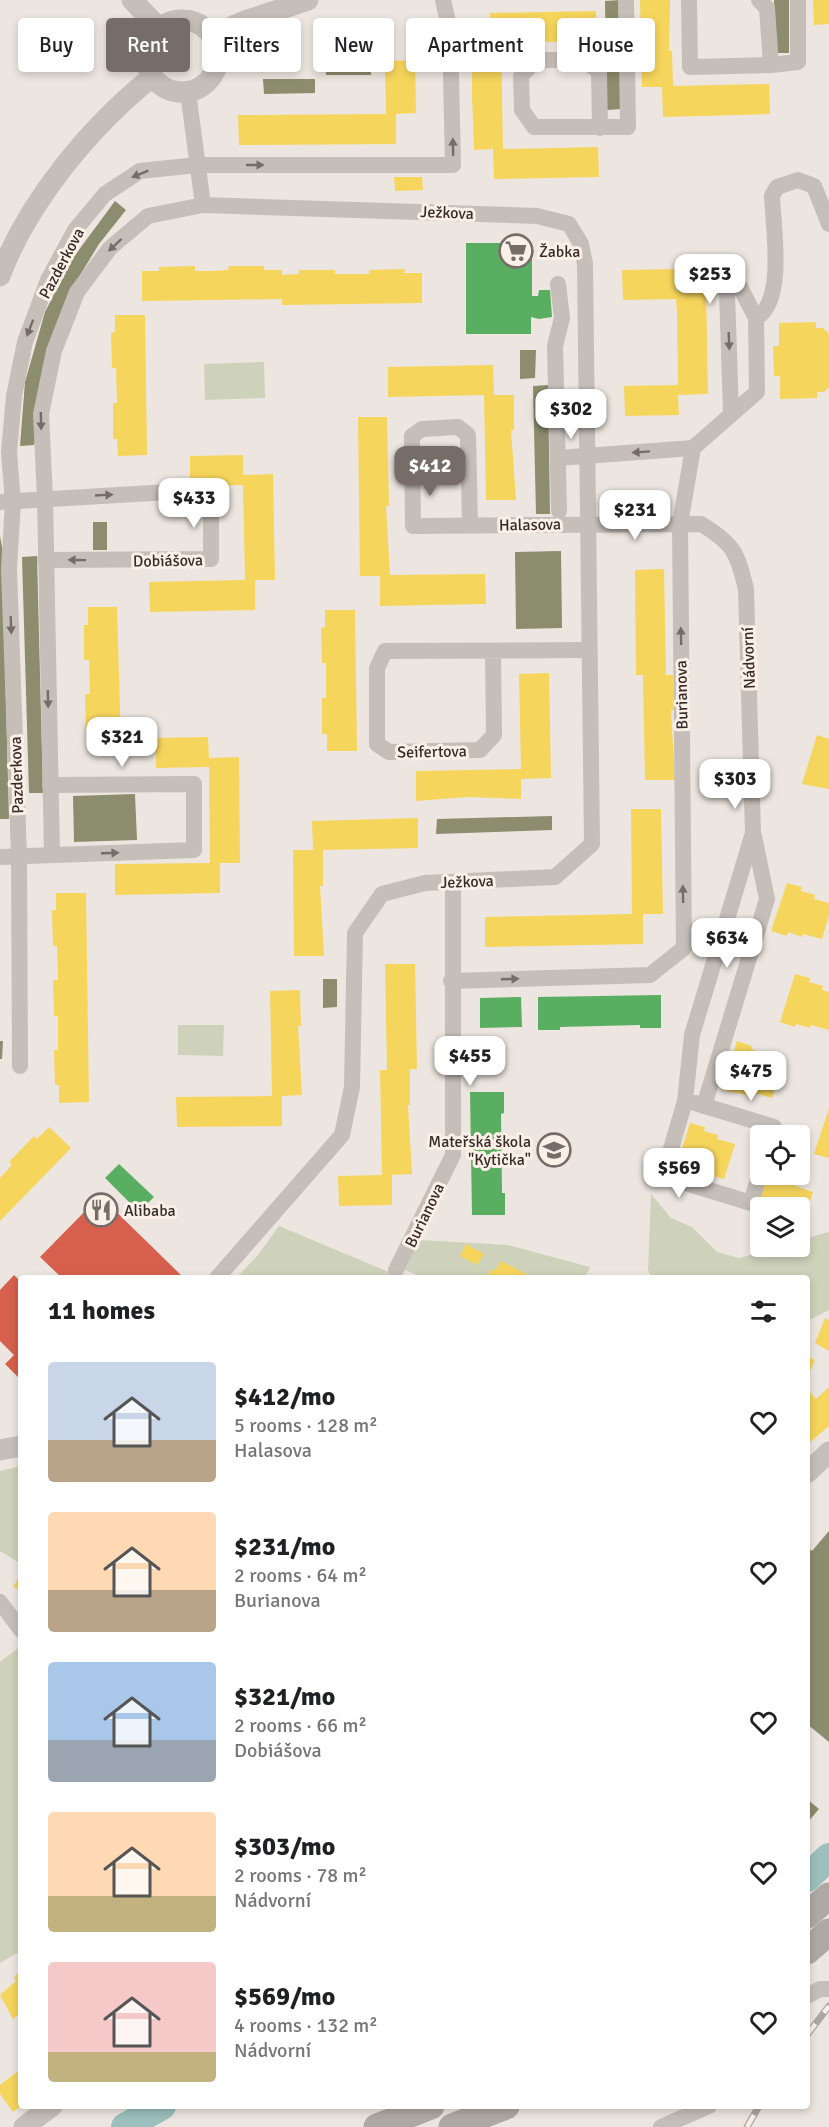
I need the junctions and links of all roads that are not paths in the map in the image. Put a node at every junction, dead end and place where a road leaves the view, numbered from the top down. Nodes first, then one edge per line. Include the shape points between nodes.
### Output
1 (132, 0) edge
2 (308, 0) edge
3 (443, 0) edge
4 (626, 0) edge
5 (688, 0) edge
6 (759, 0) edge
7 (798, 0) edge
8 (149, 18) edge
9 (254, 18) edge
10 (771, 65) junction
11 (150, 72) edge
12 (214, 72) edge
13 (152, 77) junction
14 (188, 92) junction
15 (600, 128) junction
16 (197, 165) junction
17 (203, 205) junction
18 (829, 224) edge
19 (0, 276) edge
20 (558, 284) dead end
21 (756, 318) junction
22 (731, 413) junction
23 (693, 448) junction
24 (588, 455) junction
25 (558, 458) junction
26 (45, 498) junction
27 (7, 502) edge
28 (559, 511) dead end
29 (590, 523) junction
30 (680, 524) junction
31 (470, 525) junction
32 (45, 560) junction
33 (588, 650) junction
34 (493, 651) junction
35 (50, 785) junction
36 (753, 833) junction
37 (52, 855) junction
38 (19, 856) junction
39 (0, 857) edge
40 (453, 882) junction
41 (451, 981) junction
42 (20, 1066) dead end
43 (685, 1101) junction
44 (704, 1106) junction
45 (767, 1125) edge
46 (757, 1185) edge
47 (396, 1270) dead end
48 (220, 1275) edge
49 (18, 1447) edge
50 (0, 1450) edge
51 (829, 1452) edge
52 (810, 1470) edge
53 (0, 1602) edge
54 (18, 1626) edge
55 (829, 1896) edge
56 (810, 1912) edge
57 (829, 1932) edge
58 (810, 1948) edge
59 (829, 1989) edge
60 (810, 1994) edge
61 (48, 2109) edge
62 (423, 2109) edge
63 (498, 2109) edge
64 (702, 2109) edge
65 (24, 2127) edge
66 (377, 2127) edge
67 (452, 2127) edge
68 (661, 2127) edge

1 - 8 street
2 - 9 street
16 -> 3 street, Pazderkova via 453,165 450,31
4 - 15 street via 628,127
5 - 10 street via 690,67
6 - 10 street via 767,8
7 - 10 street via 798,62
11 - 13 street
12 - 14 street via 204,85
13 - 14 street via 168,89
13 - 19 street via 107,117 51,184
14 - 16 street
15 - 15 street via 599,72 584,60 536,60 521,76 522,110 534,127
16 - 17 street
16 -> 27 street, Pazderkova via 140,171 105,194 75,230 48,280 25,342 14,396
17 - 24 street, Ježkova via 537,216 569,224 581,244 585,264
17 -> 26 street via 148,216 110,249 77,292 54,351 41,414
18 - 21 street via 814,186 798,180 777,187 772,196 774,289 764,314
20 - 25 street via 562,318 555,346
21 - 22 street via 757,392
21 -> 22 street via 740,288 729,288
22 - 23 street
23 -> 24 street
23 - 30 street, Burianova
24 - 25 street
24 - 29 street, Ježkova
25 - 28 street
26 - 27 street, Dobiášova
26 - 32 street
26 -> 32 street, Dobiášova via 169,492 211,502 211,559
27 -> 38 street, Pazderkova
29 - 30 street
29 - 31 street, Halasova
29 - 33 street, Ježkova
30 - 36 street, Nádvorní via 701,524 722,537 738,556 746,589
41 -> 30 street, Burianova via 650,975 684,948
31 - 31 street, Halasova via 413,526 412,436 422,429 458,427 468,435
32 -> 35 street
33 - 34 street, Seifertova
33 - 40 street, Ježkova via 592,844 555,877
34 - 34 street, Seifertova via 385,651 377,668 377,744 389,752 480,750 494,735
35 - 37 street
37 -> 35 street via 194,850 194,784
36 - 43 street, Nádvorní via 692,1035
36 - 44 street, Nádvorní via 767,899
37 - 38 street
38 - 39 street
38 - 42 street, Pazderkova
40 - 41 street, Burianova
40 - 48 street, Ježkova via 425,883 382,894 355,933 352,1087 342,1135
41 - 47 street, Burianova via 453,1155
43 - 44 street
43 - 46 street, Nádvorní via 663,1176 752,1203
44 - 45 street
49 - 50 street
51 - 52 street
53 - 54 street
55 - 56 highway
57 - 58 highway
59 - 60 street
61 - 65 street
62 - 66 highway
63 - 67 highway
64 - 68 street

